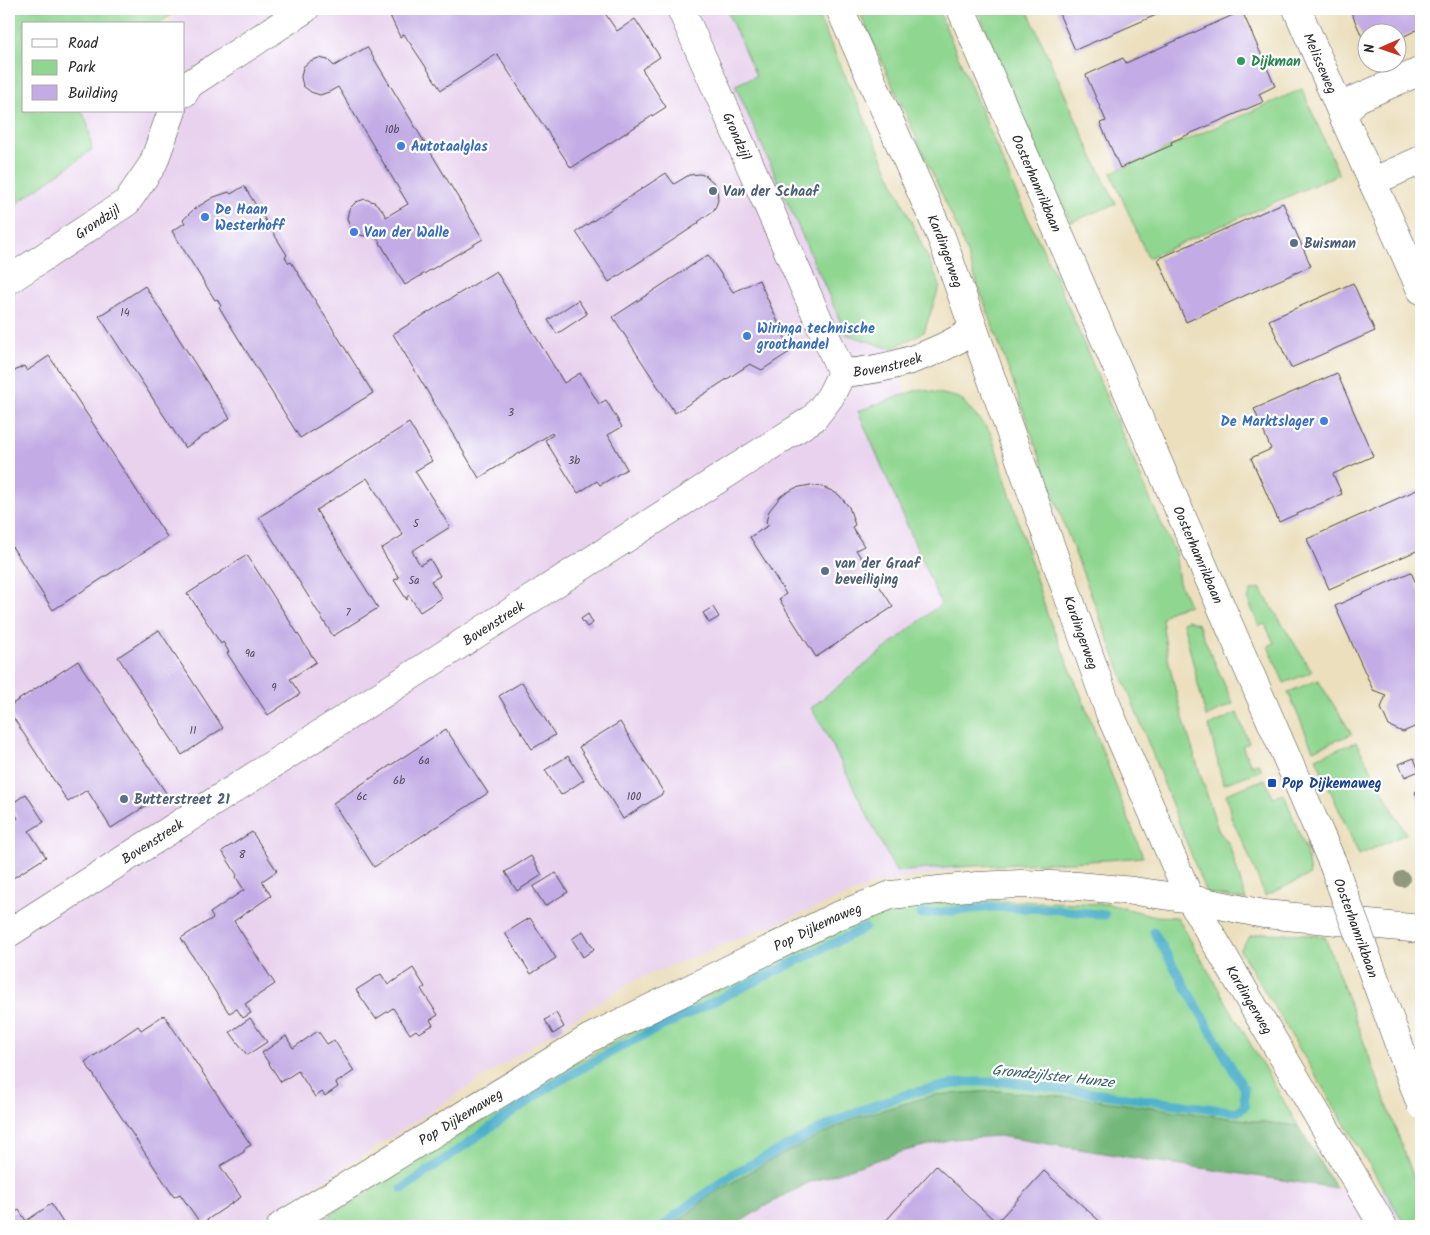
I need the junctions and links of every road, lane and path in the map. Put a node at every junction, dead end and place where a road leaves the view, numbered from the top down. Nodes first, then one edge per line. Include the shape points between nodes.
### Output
1 (305, 9) edge
2 (681, 9) edge
3 (840, 9) edge
4 (961, 9) edge
5 (1297, 9) edge
6 (1421, 71) edge
7 (185, 92) edge
8 (172, 112) edge
9 (1343, 116) junction
10 (1421, 160) edge
11 (1372, 182) junction
12 (9, 280) edge
13 (1421, 290) edge
14 (974, 330) junction
15 (842, 373) junction
16 (1190, 899) junction
17 (1421, 929) edge
18 (9, 933) edge
19 (1421, 1105) edge
20 (281, 1226) edge
21 (1383, 1226) edge

1 - 7 street via 190,84
2 - 15 street, Grondzijl
3 - 14 street, Kardingerweg via 942,239
4 - 19 street, Oosterhamrikbaan, bridge via 1333,864
5 - 9 street, Melisseweg
6 - 9 street, Melisseweg via 1356,99
8 - 12 street, Grondzijl via 152,164 127,202
9 - 11 street, Melisseweg
10 - 11 street
11 - 13 street, Melisseweg
14 - 15 street, Bovenstreek via 911,361
14 - 16 street, Kardingerweg via 1110,714
15 - 18 street, Bovenstreek via 814,418
16 - 17 street, Pop Dijkemaweg via 1264,914
16 - 20 street, Pop Dijkemaweg via 1087,886 1021,884 891,895 835,917 590,1038
16 - 21 street, Kardingerweg

